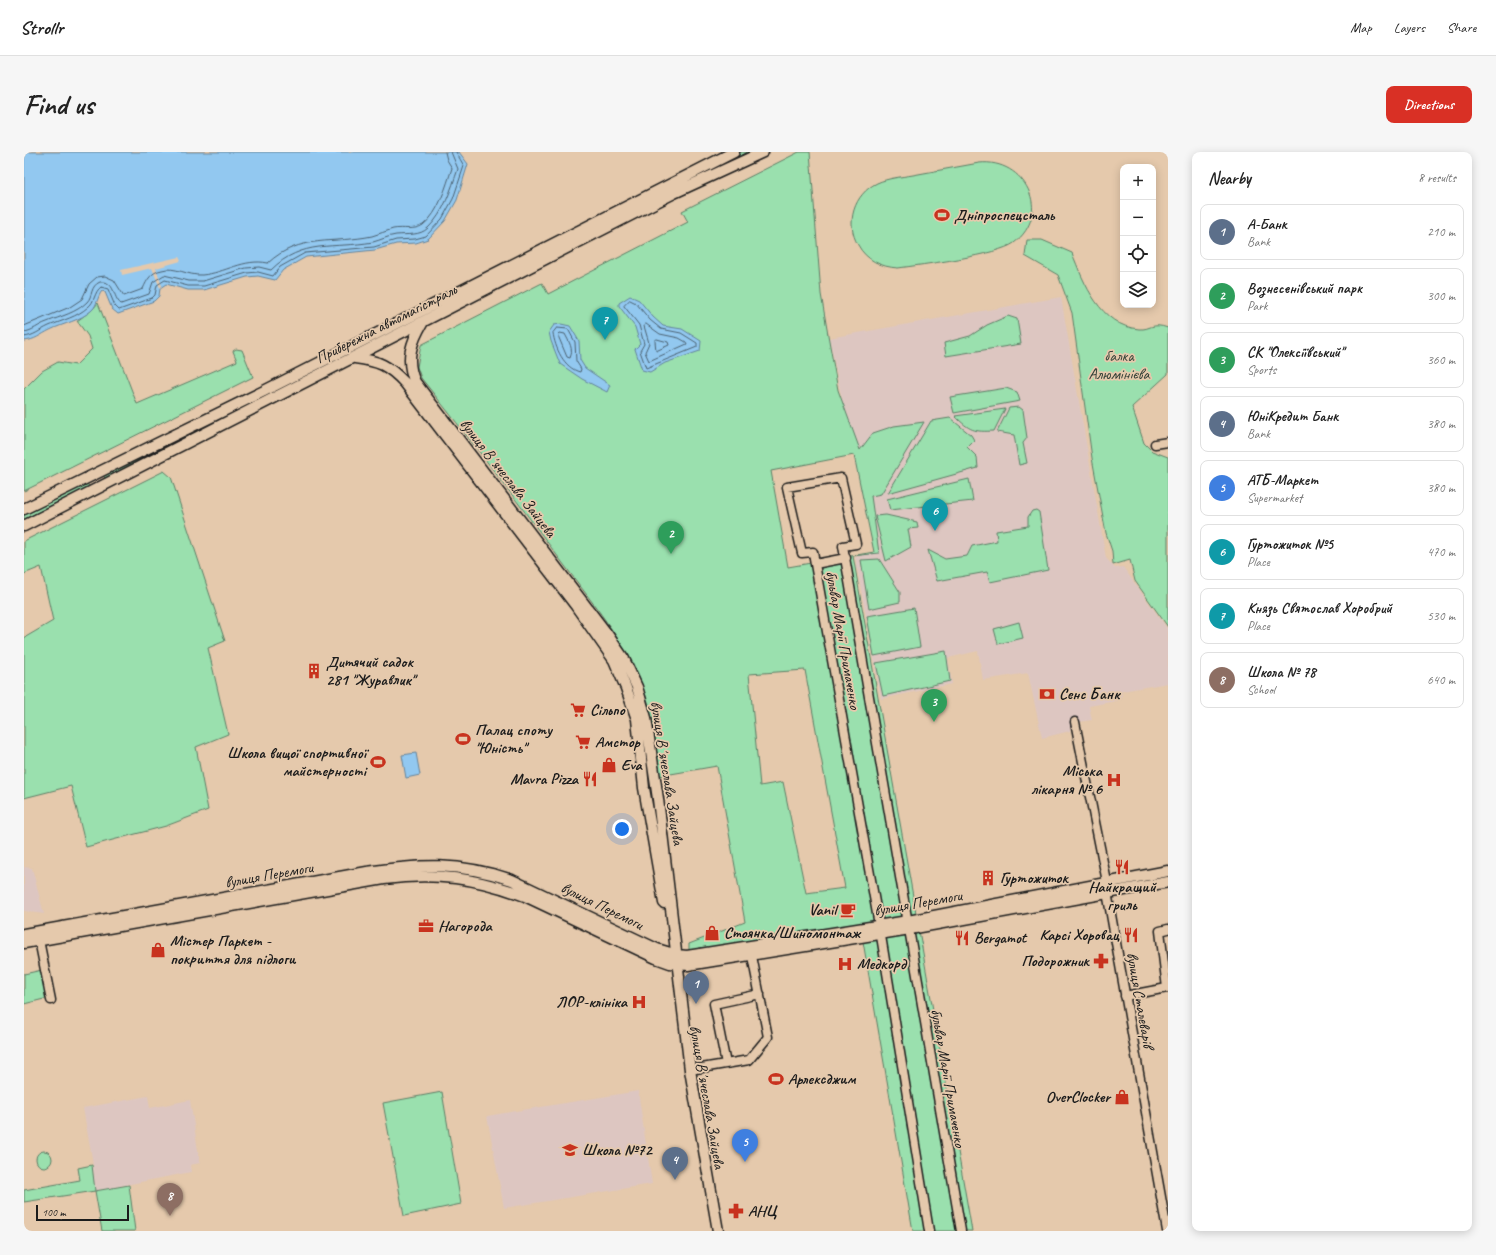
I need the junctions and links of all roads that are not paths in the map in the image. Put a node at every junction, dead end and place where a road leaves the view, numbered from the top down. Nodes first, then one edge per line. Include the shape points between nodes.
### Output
1 (734, 152) edge
2 (763, 152) edge
3 (423, 322) junction
4 (355, 358) junction
5 (1168, 442) edge
6 (1156, 444) dead end
7 (97, 473) junction
8 (86, 479) junction
9 (106, 484) junction
10 (90, 492) junction
11 (24, 509) edge
12 (24, 526) edge
13 (846, 558) junction
14 (815, 564) junction
15 (1075, 722) dead end
16 (442, 865) junction
17 (461, 867) junction
18 (1168, 871) edge
19 (440, 876) junction
20 (459, 878) junction
21 (1168, 882) edge
22 (1107, 887) junction
23 (909, 925) junction
24 (1168, 929) edge
25 (880, 930) junction
26 (24, 934) edge
27 (40, 940) junction
28 (24, 943) edge
29 (752, 956) junction
30 (673, 959) junction
31 (760, 994) junction
32 (1125, 996) junction
33 (51, 1000) dead end
34 (726, 1064) junction
35 (690, 1070) junction
36 (714, 1231) edge
37 (718, 1231) edge
38 (929, 1231) edge
39 (961, 1231) edge
40 (1167, 1231) edge

1 - 7 main road, Прибережна автомагістраль
2 - 3 main road, Прибережна автомагістраль via 674,193
3 - 4 main road, Прибережна автомагістраль
3 - 30 main road, вулиця Вʼячеслава Зайцева via 411,346 410,371 415,382 595,617 624,659 637,687 646,718 658,799
4 - 9 main road, Прибережна автомагістраль
4 - 30 main road, вулиця Вʼячеслава Зайцева via 379,362 393,370 405,383 576,606 614,660 636,719 644,788
5 - 6 street
7 - 8 main road, Прибережна автомагістраль
7 - 9 main road via 94,478 96,482
8 - 10 main road via 92,484
8 - 11 main road, Прибережна автомагістраль
9 - 10 main road, Прибережна автомагістраль
10 - 12 main road, Прибережна автомагістраль
13 - 14 street, бульвар Марії Примаченко
13 - 14 street via 843,546 856,544 841,478 787,487 802,553 812,552
13 - 23 street, бульвар Марії Примаченко
14 - 25 street, бульвар Марії Примаченко
15 - 22 street, вулиця Сталеварів
16 - 17 main road, вулиця Перемоги
16 - 19 main road via 444,870
16 - 26 main road, вулиця Перемоги via 408,866 367,872
17 - 20 main road via 456,872
17 - 30 main road, вулиця Перемоги via 512,880
18 - 22 main road, вулиця Перемоги
19 - 20 main road, вулиця Перемоги
19 - 27 main road, вулиця Перемоги via 384,879
20 - 30 main road, вулиця Перемоги via 493,885 525,896 656,958
21 - 22 main road, вулиця Перемоги
22 - 23 main road, вулиця Перемоги
22 - 32 street, вулиця Сталеварів
23 - 25 main road, вулиця Перемоги
23 - 39 street, бульвар Марії Примаченко
24 - 32 street via 1160,931 1167,988
25 - 29 main road, вулиця Перемоги
25 - 30 main road, вулиця Перемоги
25 - 38 street, бульвар Марії Примаченко
27 - 28 main road, вулиця Перемоги
27 - 33 street
29 - 30 main road, вулиця Перемоги via 688,965
29 - 31 street
30 - 35 main road, вулиця Вʼячеслава Зайцева
30 - 36 main road, вулиця Вʼячеслава Зайцева
31 - 34 street via 768,1037 749,1060
31 - 34 street via 714,1004
32 - 40 street, вулиця Сталеварів
34 - 35 street
35 - 37 main road, вулиця Вʼячеслава Зайцева

